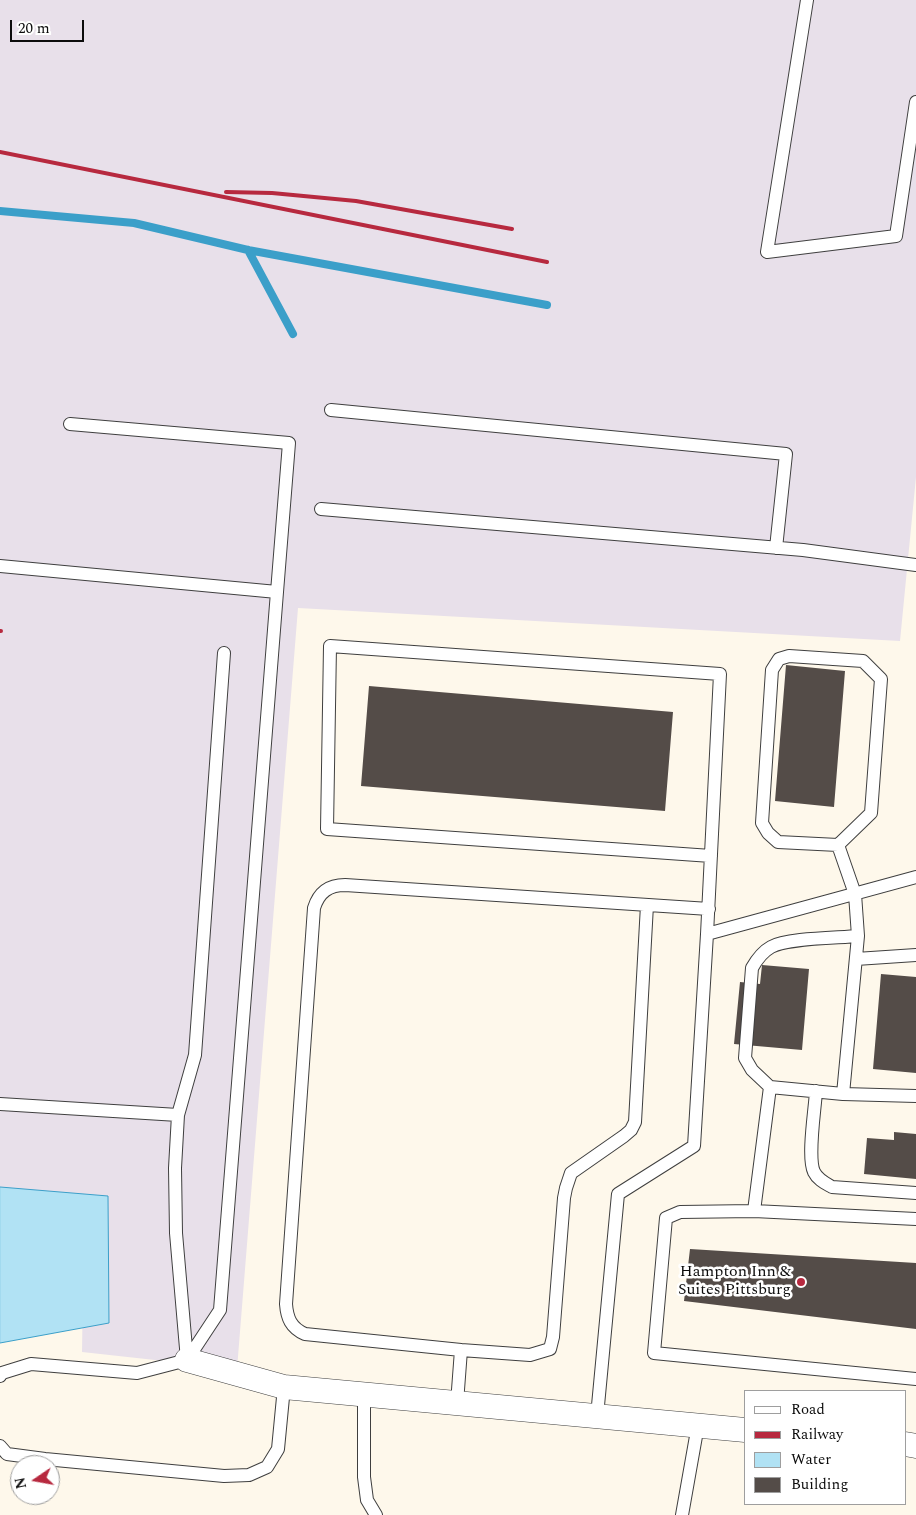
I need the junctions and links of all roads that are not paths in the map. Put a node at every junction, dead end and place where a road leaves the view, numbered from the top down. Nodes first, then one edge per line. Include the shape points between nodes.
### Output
1 (807, 0) edge
2 (916, 102) edge
3 (331, 410) dead end
4 (70, 424) dead end
5 (321, 510) dead end
6 (776, 548) junction
7 (916, 565) edge
8 (0, 566) edge
9 (277, 592) junction
10 (224, 653) dead end
11 (838, 845) junction
12 (711, 856) junction
13 (916, 876) edge
14 (855, 894) junction
15 (648, 905) junction
16 (708, 909) junction
17 (707, 934) junction
18 (858, 936) junction
19 (916, 955) edge
20 (856, 959) junction
21 (770, 1087) junction
22 (816, 1091) junction
23 (843, 1094) junction
24 (916, 1096) edge
25 (0, 1104) edge
26 (178, 1115) junction
27 (916, 1193) edge
28 (754, 1211) junction
29 (916, 1219) edge
30 (461, 1350) junction
31 (188, 1360) junction
32 (0, 1376) edge
33 (916, 1379) edge
34 (284, 1387) junction
35 (364, 1394) junction
36 (457, 1403) junction
37 (597, 1416) junction
38 (698, 1426) junction
39 (744, 1430) edge
40 (0, 1446) edge
41 (376, 1515) edge
42 (682, 1515) edge

1 - 2 lane via 767,252 896,236
3 - 6 lane via 786,454
4 - 9 lane via 289,443
5 - 6 lane
6 - 7 lane
8 - 9 lane
9 - 31 lane via 220,1310
10 - 26 lane via 195,1055
11 - 11 lane via 871,813 880,679 864,661 789,656 779,659 772,670 762,823 778,842
11 - 14 lane
12 - 12 lane via 720,674 330,646 327,829
12 - 16 lane
13 - 14 lane
14 - 17 lane
14 - 18 lane
15 - 16 lane
15 - 30 lane via 635,1122 624,1136 571,1173 564,1198 550,1349 530,1355
15 - 30 lane via 345,885 329,888 317,899 287,1314 296,1330 305,1334
16 - 17 lane
17 - 37 lane via 694,1146 618,1194
18 - 20 lane
18 - 21 lane via 786,942 771,947 752,968 745,1058 752,1070
19 - 20 lane
20 - 23 lane
21 - 22 lane
21 - 28 lane
22 - 23 lane
22 - 27 lane via 811,1160 820,1180 832,1187
23 - 24 lane
25 - 26 lane
26 - 31 lane via 174,1168 176,1233
28 - 29 lane
28 - 33 lane via 680,1212 666,1218 654,1353
30 - 36 lane
31 - 32 lane via 138,1373 31,1364
31 - 34 street
34 - 35 street
34 - 40 lane via 278,1449 267,1466 249,1475 224,1476 45,1459 7,1454
35 - 36 street
35 - 41 lane via 364,1478 368,1500
36 - 37 street
37 - 38 street
38 - 39 street
38 - 42 lane

